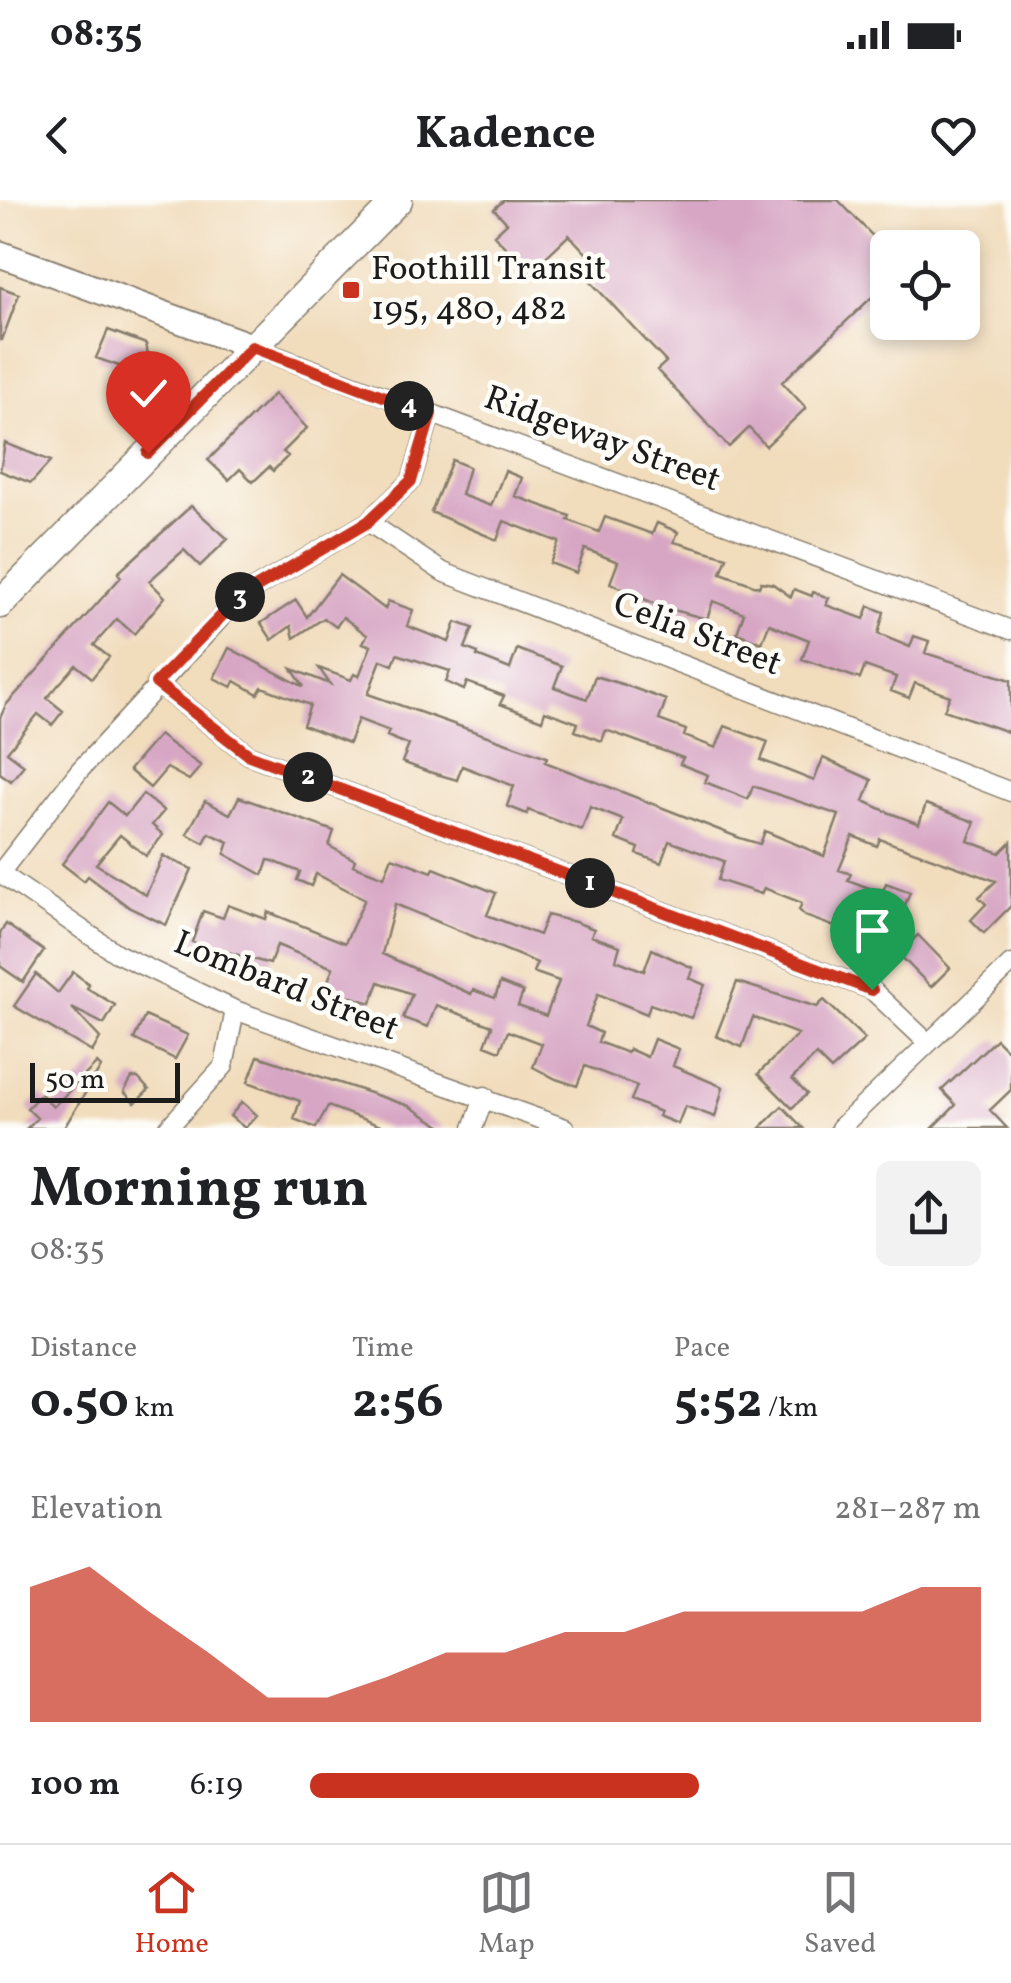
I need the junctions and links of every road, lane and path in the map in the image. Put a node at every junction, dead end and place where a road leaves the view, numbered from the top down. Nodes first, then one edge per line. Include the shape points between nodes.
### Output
1 (398, 200) edge
2 (0, 254) edge
3 (252, 347) junction
4 (431, 414) junction
5 (368, 522) junction
6 (0, 604) edge
7 (1011, 630) edge
8 (156, 683) junction
9 (1011, 792) edge
10 (0, 873) edge
11 (1011, 964) edge
12 (236, 1010) junction
13 (927, 1042) junction
14 (485, 1096) junction
15 (168, 1128) edge
16 (474, 1128) edge
17 (565, 1128) edge
18 (840, 1128) edge

1 - 3 main road
2 - 3 street, Ridgeway Street
3 - 4 street, Ridgeway Street
3 - 6 main road
4 - 5 street via 411,481
4 - 7 street, Ridgeway Street
5 - 8 street via 240,597
5 - 9 street, Celia Street via 443,572
8 - 10 street
8 - 13 street via 249,755 872,990
10 - 12 street, Lombard Street via 116,952
11 - 13 street
12 - 14 street, Lombard Street
12 - 15 street via 224,1066
13 - 18 street
14 - 16 street
14 - 17 street, Lombard Street

